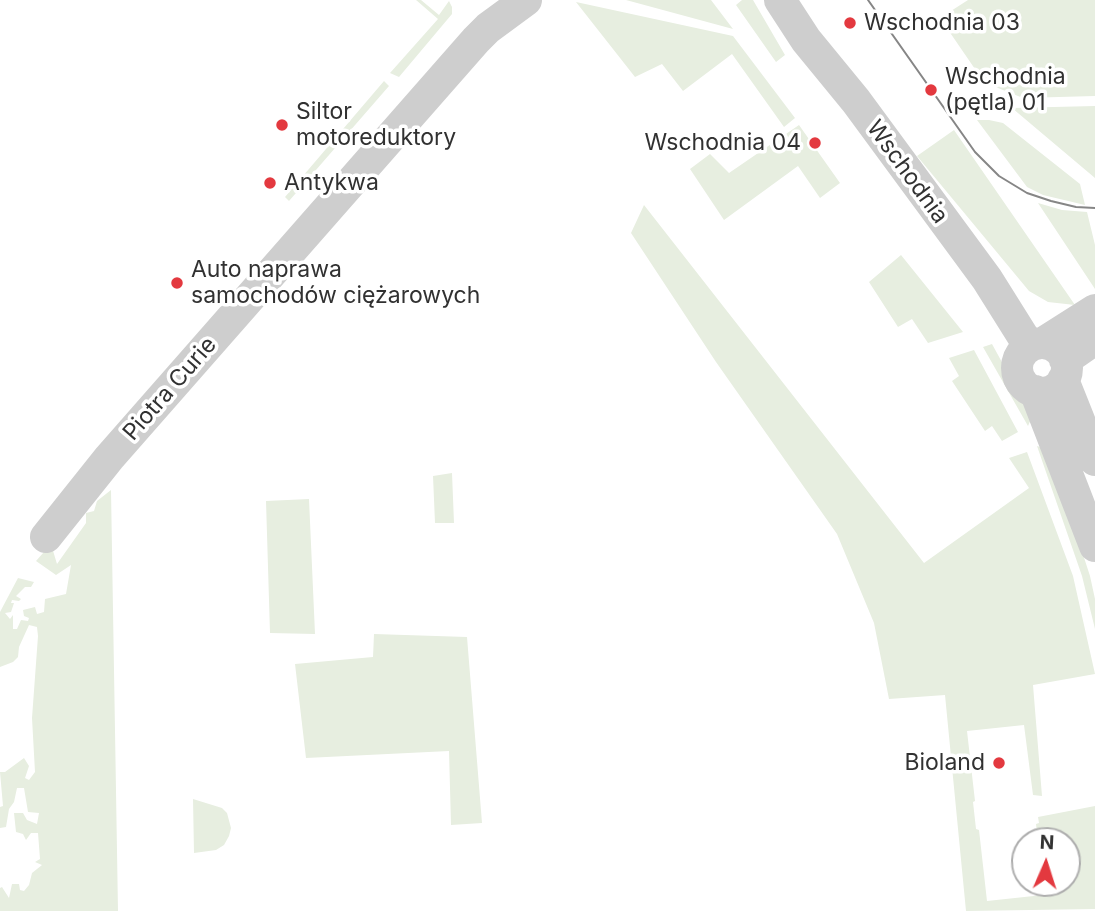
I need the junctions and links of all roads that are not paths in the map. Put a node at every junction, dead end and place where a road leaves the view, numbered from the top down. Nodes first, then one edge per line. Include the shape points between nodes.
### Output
1 (526, 0) edge
2 (780, 0) edge
3 (1095, 310) edge
4 (1095, 340) edge
5 (1047, 364) junction
6 (1095, 460) edge
7 (46, 537) dead end
8 (1095, 546) edge

1 - 7 street, Piotra Curie via 475,40 109,458
2 - 5 street, Wschodnia
3 - 5 street
4 - 5 street
5 - 6 street, Wschodnia
5 - 8 street, Wschodnia

